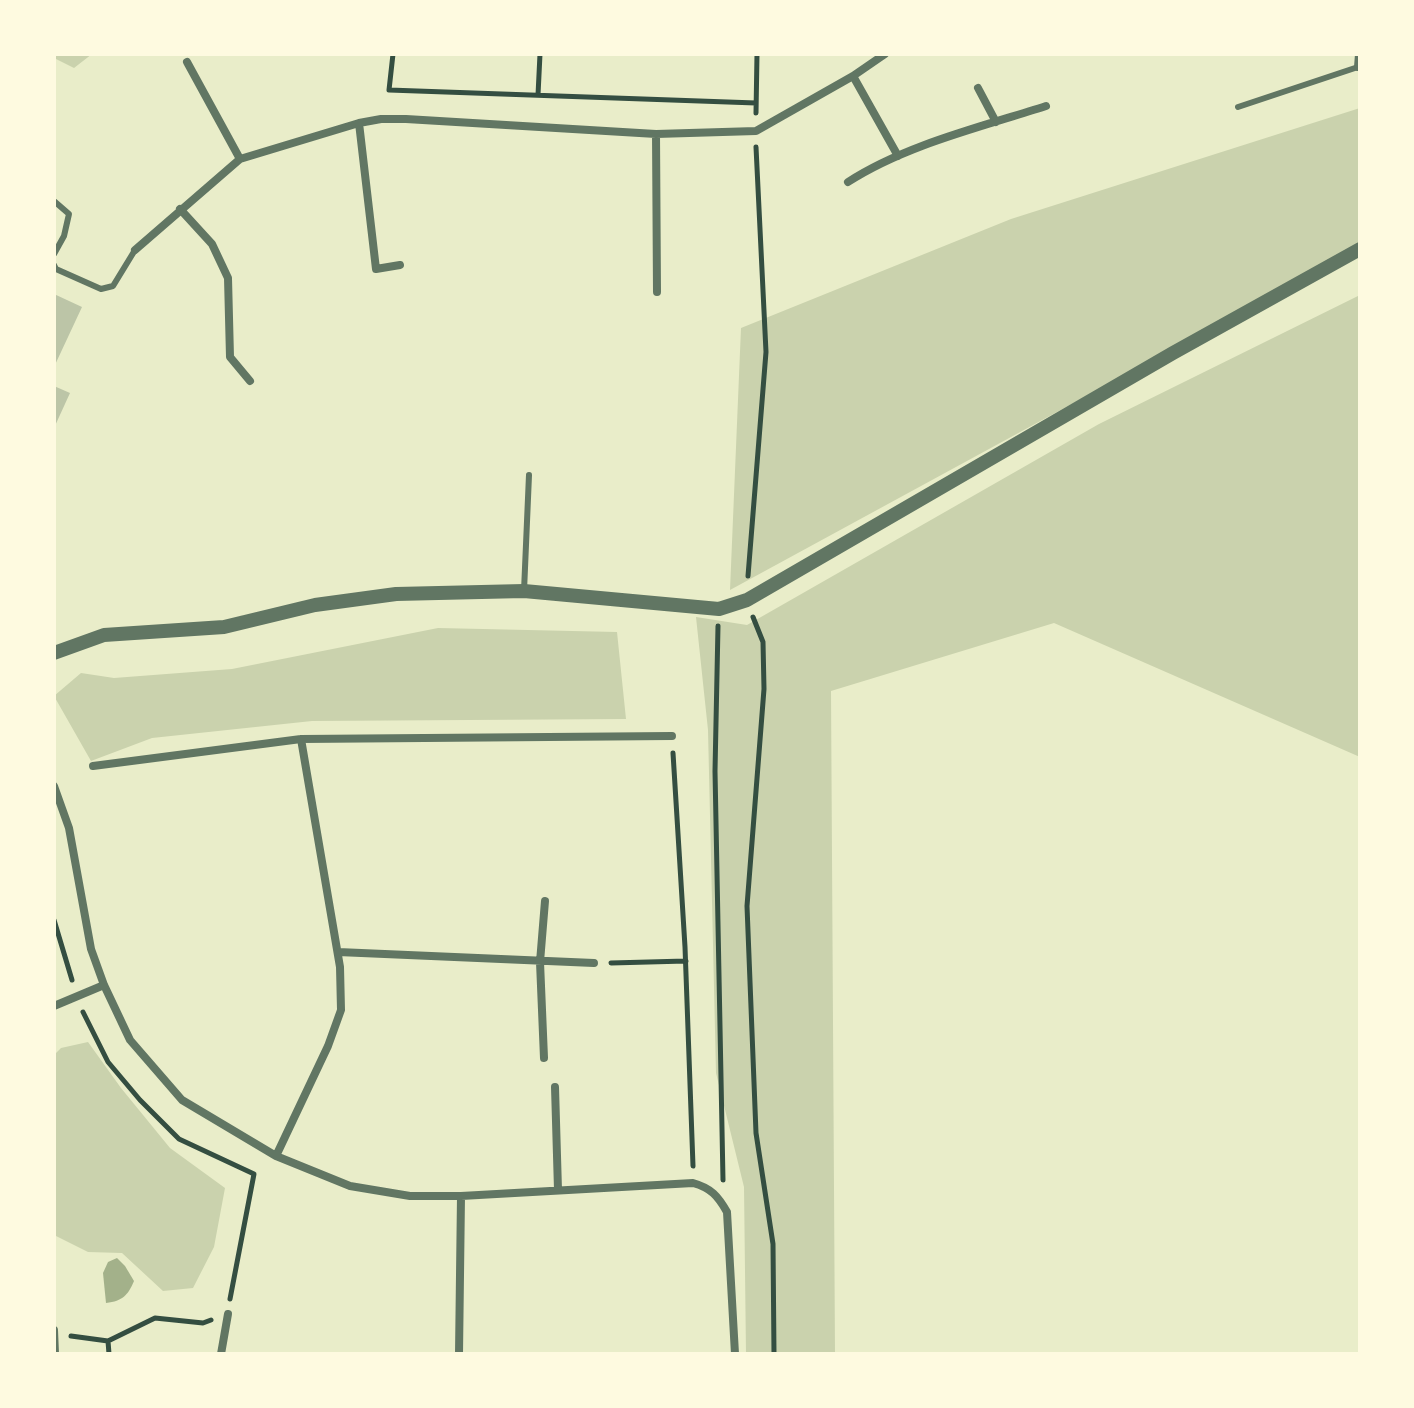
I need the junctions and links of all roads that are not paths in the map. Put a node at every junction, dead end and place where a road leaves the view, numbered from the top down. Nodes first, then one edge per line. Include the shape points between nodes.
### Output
1 (885, 54) edge
2 (1359, 54) edge
3 (187, 62) dead end
4 (1358, 67) joint
5 (853, 76) junction
6 (978, 88) dead end
7 (1046, 106) dead end
8 (1238, 107) dead end
9 (996, 122) junction
10 (359, 123) junction
11 (656, 134) junction
12 (898, 156) junction
13 (240, 159) junction
14 (848, 182) dead end
15 (54, 201) edge
16 (180, 209) junction
17 (1360, 249) edge
18 (135, 250) joint
19 (54, 254) edge
20 (54, 265) edge
21 (400, 265) dead end
22 (657, 292) dead end
23 (250, 381) dead end
24 (529, 475) dead end
25 (524, 591) junction
26 (54, 653) edge
27 (672, 736) road end
28 (301, 739) junction
29 (93, 766) dead end
30 (54, 786) edge
31 (545, 901) dead end
32 (338, 952) junction
33 (540, 962) junction
34 (594, 963) road end
35 (104, 985) junction
36 (54, 1006) edge
37 (544, 1058) dead end
38 (555, 1087) dead end
39 (276, 1156) junction
40 (558, 1190) junction
41 (461, 1196) junction
42 (228, 1314) road end
43 (54, 1332) edge
44 (55, 1354) edge
45 (221, 1354) edge
46 (459, 1354) edge
47 (735, 1354) edge

1 - 5 street
2 - 4 street
3 - 13 street
4 - 8 lane
5 - 11 street via 756,131
5 - 12 street
6 - 9 street
7 - 9 street
9 - 12 street
10 - 11 street via 406,119
10 - 13 street
10 - 21 street via 376,269
11 - 22 street
12 - 14 street
13 - 16 street
15 - 19 lane via 69,214
16 - 18 street
16 - 23 street via 212,244 228,278 230,357
17 - 25 street via 747,600 719,609
18 - 20 lane via 113,286 101,289
24 - 25 lane
25 - 26 street via 396,594 224,627 104,635
27 - 28 street
28 - 29 street
28 - 32 street
30 - 35 street via 69,828 91,949
31 - 33 street
32 - 33 street
32 - 39 street via 341,1010
33 - 34 street
33 - 37 street
35 - 36 street
35 - 39 street via 130,1040 182,1100
38 - 40 street
39 - 41 street via 350,1186 410,1196
40 - 41 street
40 - 47 street via 693,1183 719,1196 727,1212
41 - 46 street
42 - 45 street
43 - 44 street

